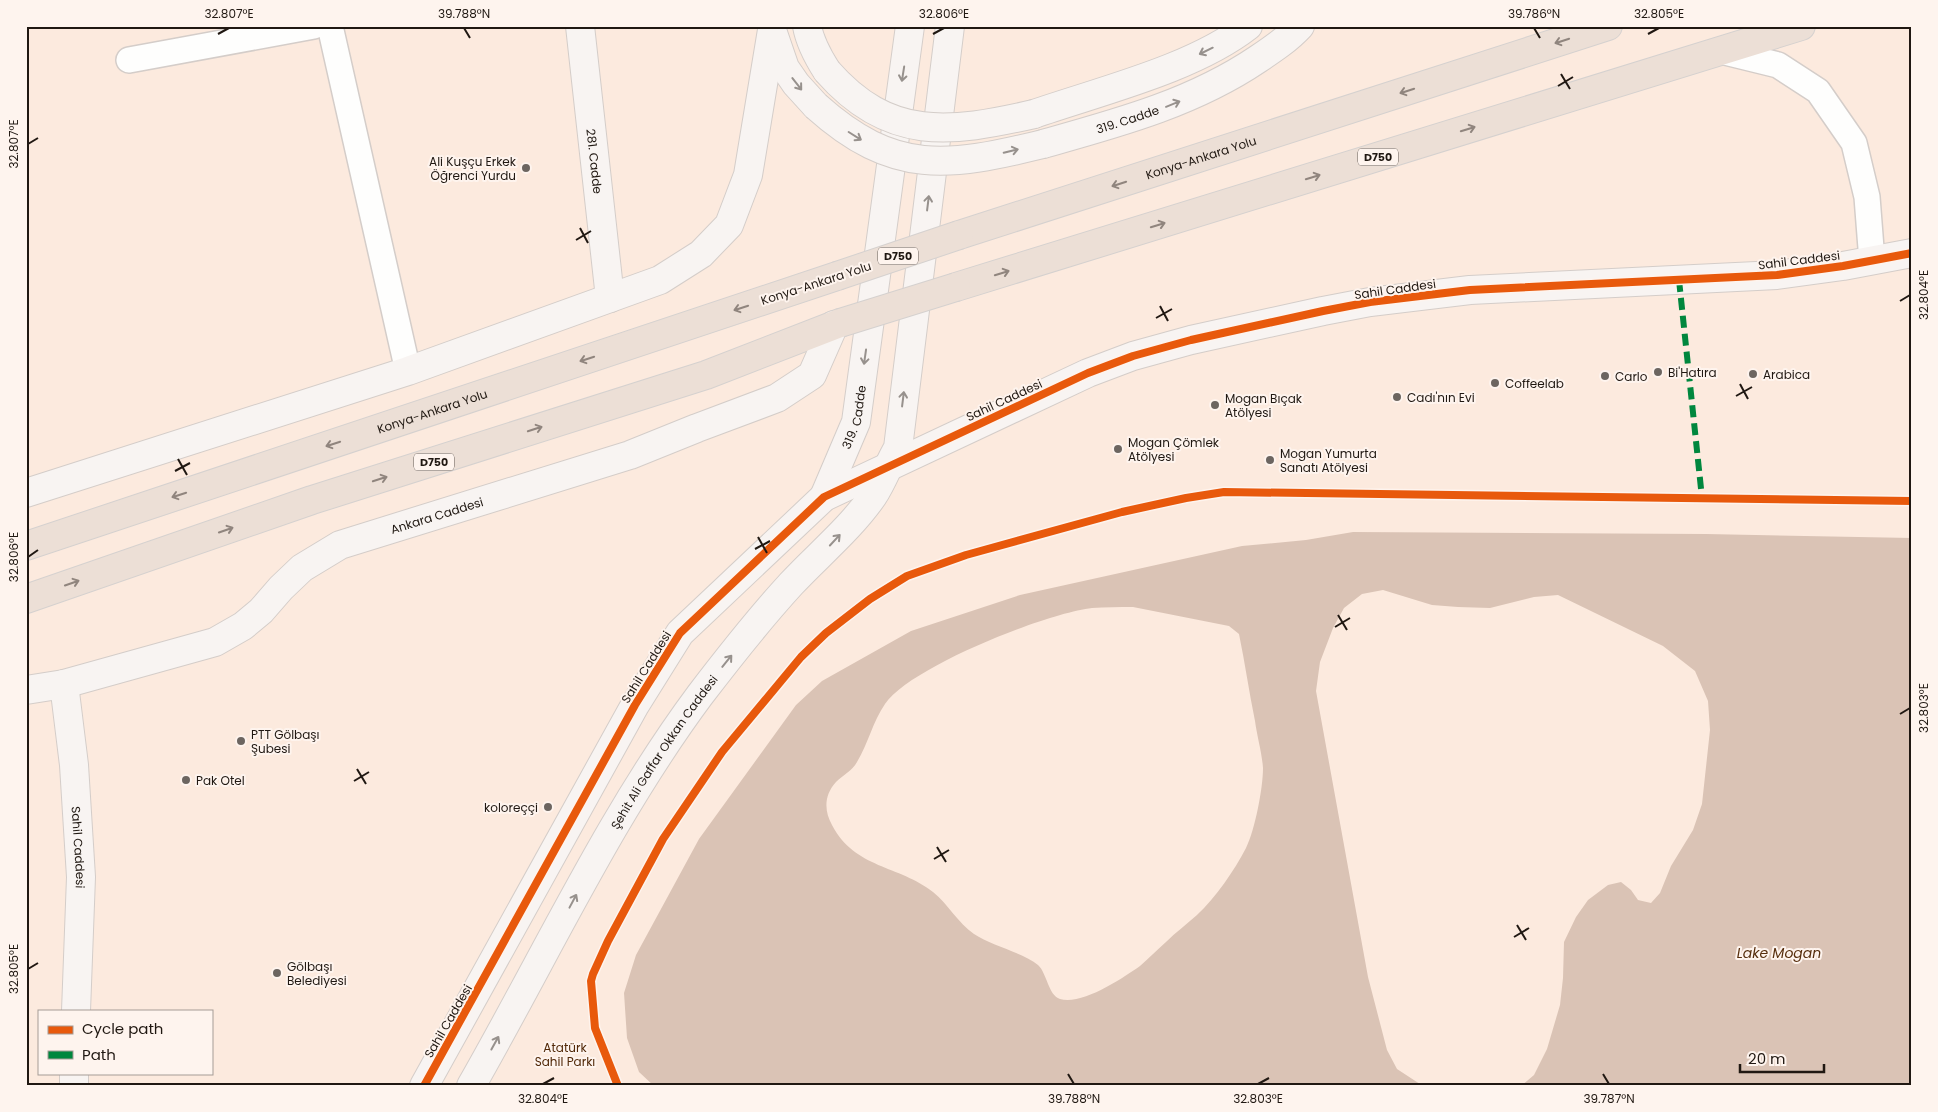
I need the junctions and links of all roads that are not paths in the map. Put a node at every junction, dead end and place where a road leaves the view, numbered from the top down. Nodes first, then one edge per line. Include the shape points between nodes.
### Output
1 (314, 26) edge
2 (330, 26) edge
3 (580, 26) edge
4 (807, 26) edge
5 (910, 26) edge
6 (950, 26) edge
7 (1248, 26) edge
8 (1300, 26) edge
9 (1608, 26) edge
10 (1801, 26) edge
11 (772, 28) edge
12 (1721, 51) junction
13 (129, 60) dead end
14 (1912, 253) edge
15 (1872, 261) junction
16 (610, 298) junction
17 (837, 324) junction
18 (408, 371) junction
19 (892, 457) junction
20 (26, 492) edge
21 (824, 497) junction
22 (26, 546) edge
23 (26, 599) edge
24 (64, 684) junction
25 (26, 690) edge
26 (76, 1010) edge
27 (424, 1086) edge
28 (471, 1086) edge

1 - 13 street
2 - 18 street
3 - 16 street, 281. Cadde
7 -> 4 street, bridge via 1184,62 1034,114 945,128 903,124 862,104 827,71 816,54
5 -> 21 street, 319. Cadde via 856,422
19 -> 6 street
11 -> 8 street, 319. Cadde, bridge via 785,68 796,84 835,123 882,150 914,159 945,161 993,156 1150,112 1197,94 1240,71
9 -> 22 highway, Konya-Ankara Yolu / D750, bridge via 960,235
10 - 12 highway, D750
11 - 16 street, 319. Cadde via 748,175 728,224 700,254 660,280
12 - 15 street via 1778,65 1818,91 1854,143 1867,197
17 -> 12 highway, D750, bridge
14 - 15 street, Sahil Caddesi
15 - 19 street, Sahil Caddesi via 1777,275 1470,290 1323,311 1133,356
16 - 18 street
23 -> 17 highway, D750 via 312,500 706,375
17 - 24 street, Ankara Caddesi via 812,375 777,398 630,455 340,545 302,568 262,611 215,642
18 - 20 street
19 - 21 street, Sahil Caddesi
28 -> 19 street, Şehit Ali Gaffar Okkan Caddesi via 614,826 669,739 700,695 791,584 873,495
21 - 27 street, Sahil Caddesi via 680,633 636,705
24 - 25 street, Ankara Caddesi
24 - 26 street, Sahil Caddesi via 74,765 81,877

